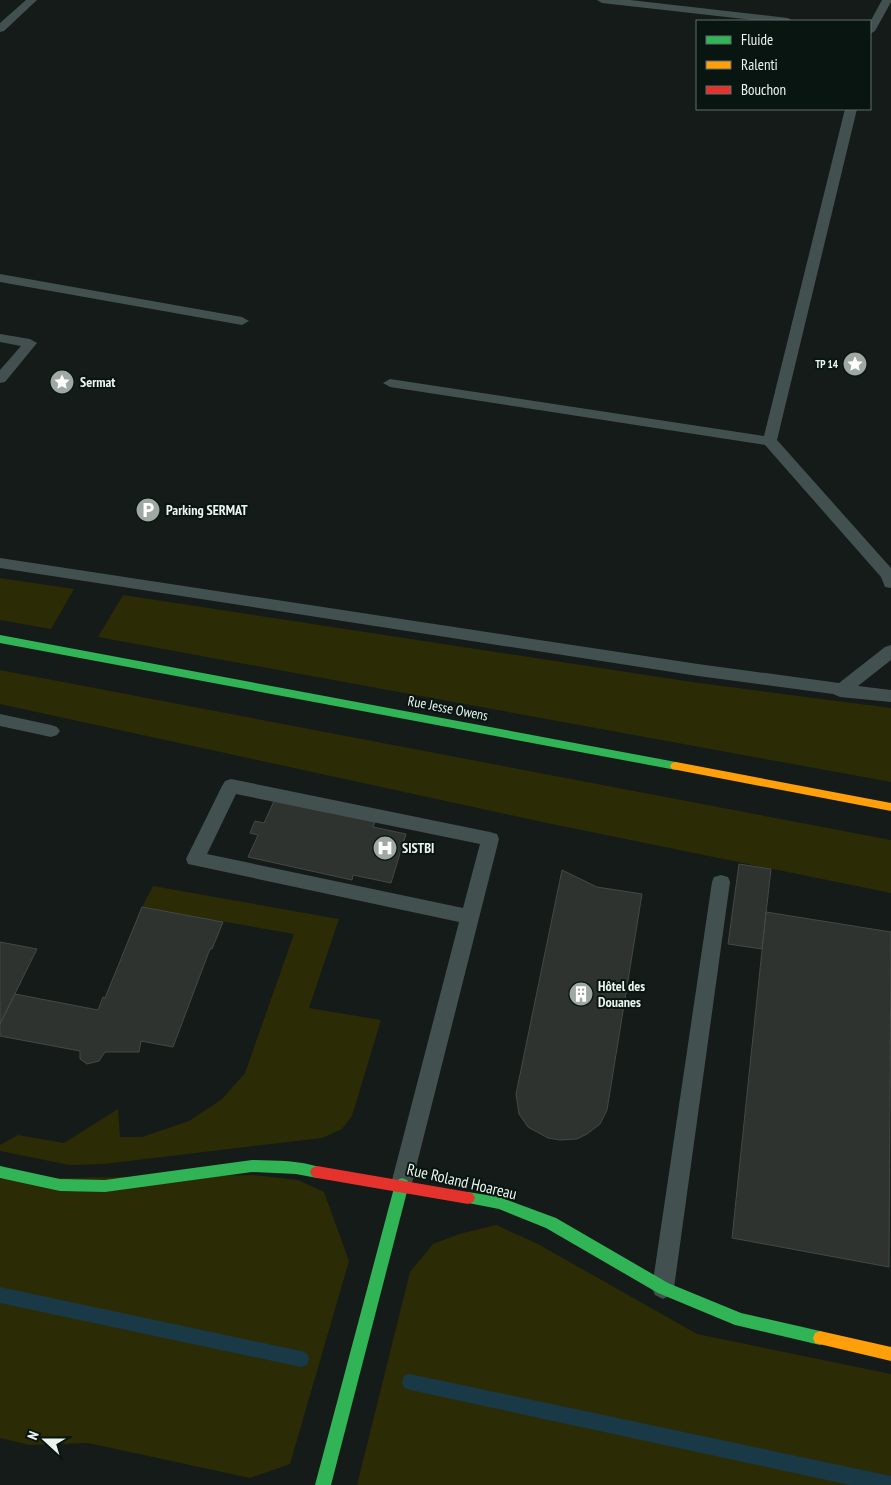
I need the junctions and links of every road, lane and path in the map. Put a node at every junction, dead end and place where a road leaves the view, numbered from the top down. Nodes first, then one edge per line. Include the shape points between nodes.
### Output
1 (32, 0) edge
2 (602, 0) edge
3 (887, 0) edge
4 (779, 20) edge
5 (0, 29) edge
6 (871, 30) edge
7 (851, 110) edge
8 (0, 278) edge
9 (242, 321) dead end
10 (0, 338) edge
11 (0, 379) edge
12 (390, 384) dead end
13 (770, 441) junction
14 (0, 563) edge
15 (891, 583) edge
16 (0, 639) edge
17 (891, 651) edge
18 (840, 691) junction
19 (891, 696) edge
20 (0, 720) edge
21 (51, 731) dead end
22 (891, 808) edge
23 (721, 882) dead end
24 (469, 917) junction
25 (0, 1172) edge
26 (402, 1184) junction
27 (663, 1288) junction
28 (891, 1354) edge
29 (323, 1485) edge

1 - 5 lane
2 - 4 lane
3 - 6 lane
7 - 13 lane
8 - 9 lane
10 - 11 lane via 30,343
12 - 13 lane
13 - 15 lane via 888,574
14 - 18 lane
16 - 22 street, Rue Jesse Owens
17 - 18 lane
18 - 19 lane
20 - 21 lane
23 - 27 lane
24 - 24 lane via 490,839 231,786 196,859
24 - 26 lane
25 - 26 street, Rue Roland Hoareau via 60,1184 105,1186 252,1166 296,1168
26 - 27 street, Rue Roland Hoareau via 499,1203 550,1223
26 - 29 street
27 - 28 street, Rue Roland Hoareau via 740,1320

